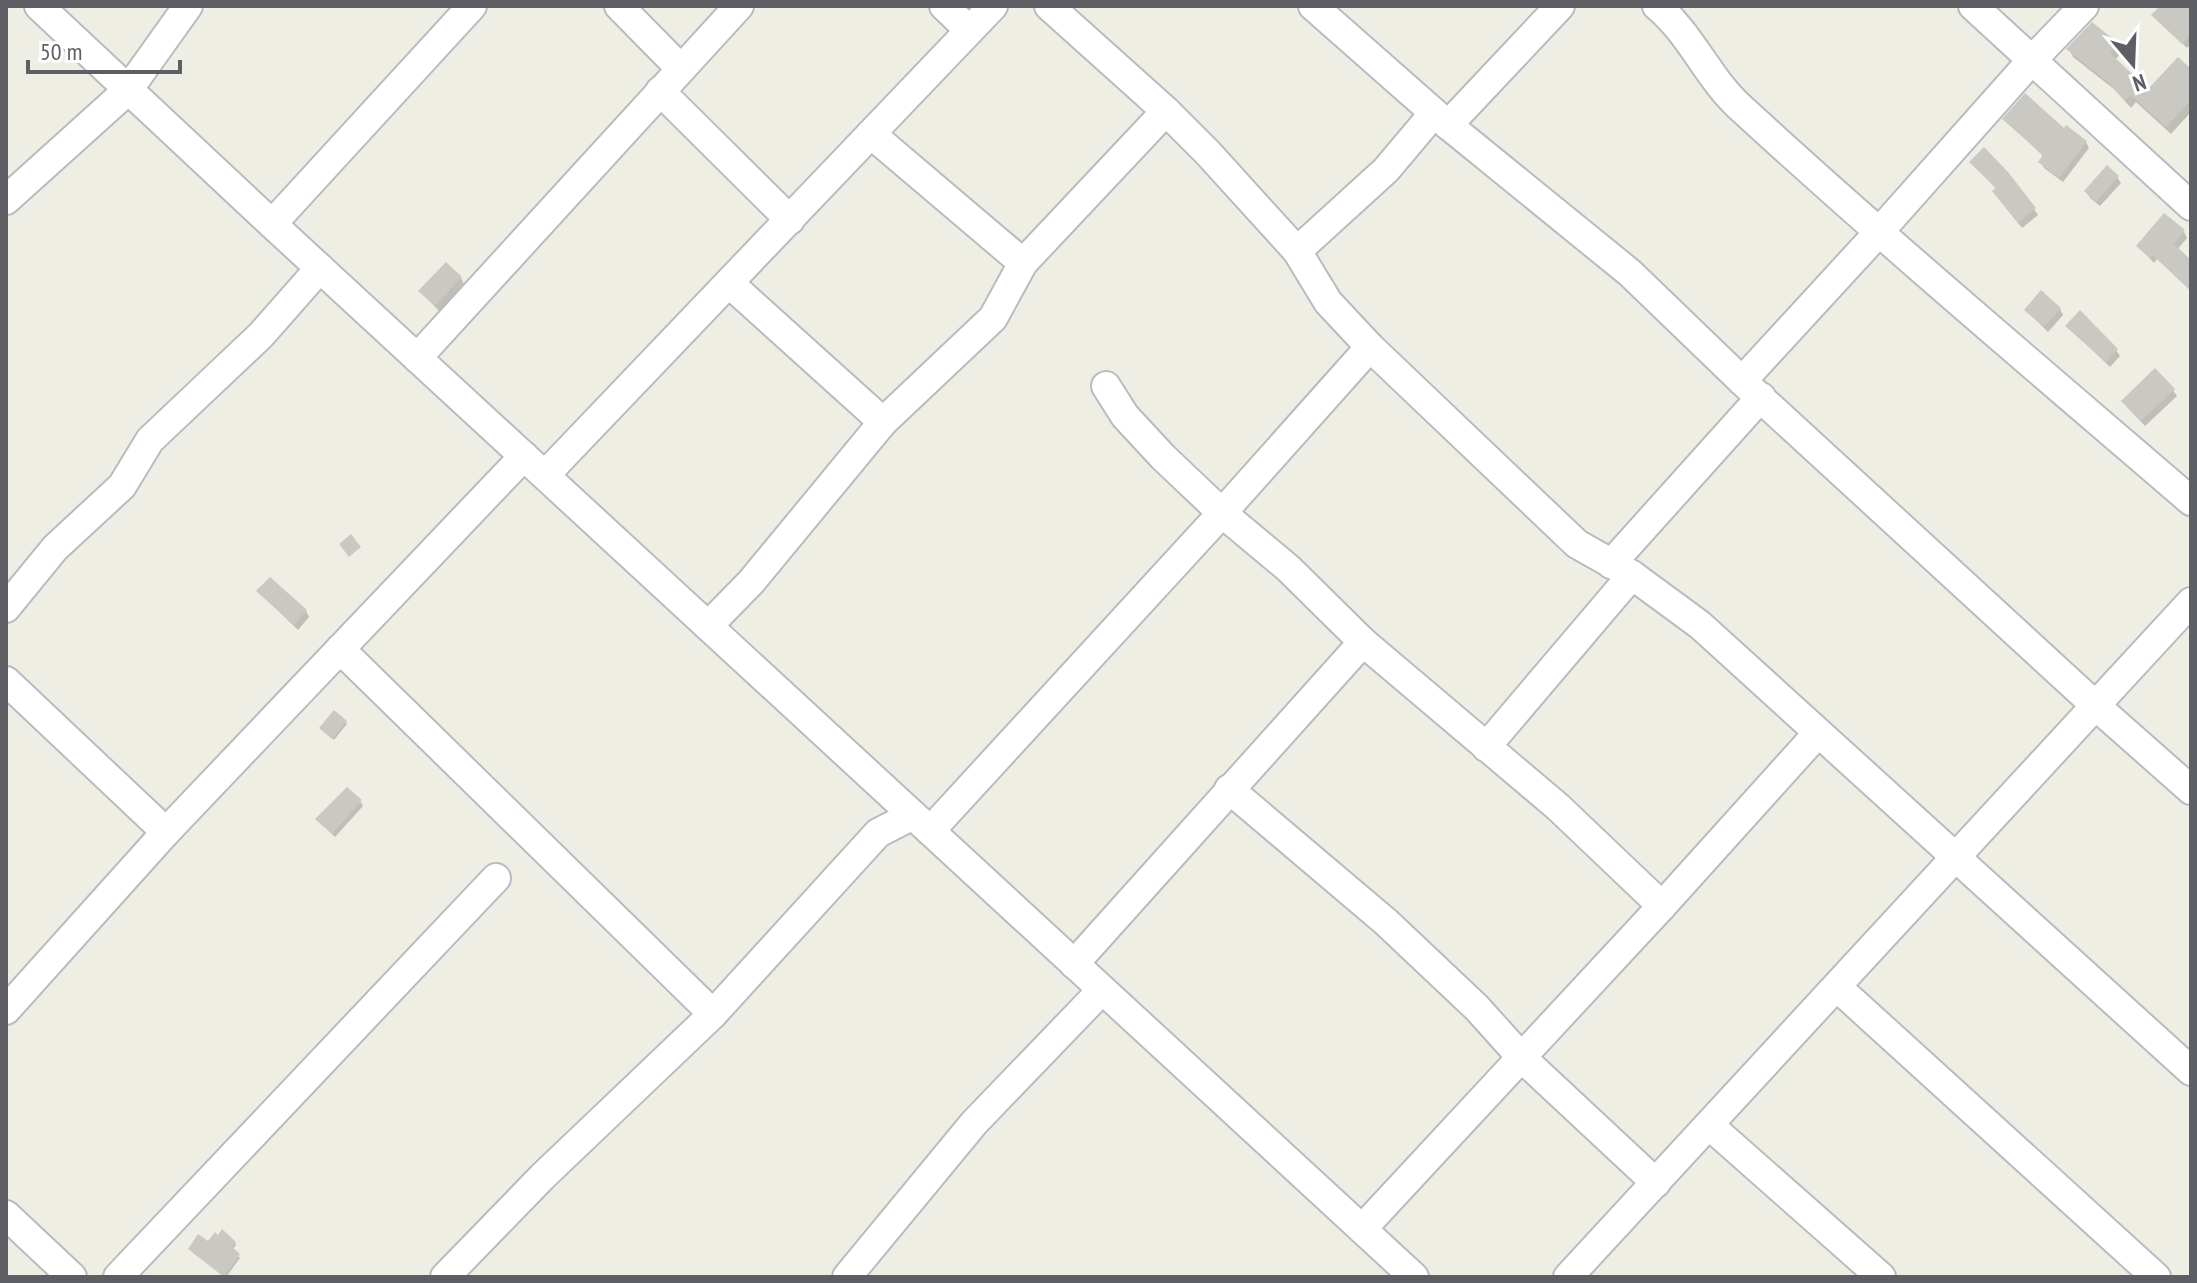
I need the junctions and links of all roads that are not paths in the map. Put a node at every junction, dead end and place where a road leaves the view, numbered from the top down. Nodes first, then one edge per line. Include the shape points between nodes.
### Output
1 (39, 6) edge
2 (168, 6) edge
3 (188, 6) edge
4 (472, 6) edge
5 (619, 6) edge
6 (739, 6) edge
7 (944, 6) edge
8 (993, 6) edge
9 (1049, 6) edge
10 (1313, 6) edge
11 (1560, 6) edge
12 (1657, 6) edge
13 (1973, 6) edge
14 (2084, 6) edge
15 (969, 30) junction
16 (164, 36) junction
17 (2032, 60) junction
18 (680, 68) junction
19 (128, 90) junction
20 (660, 91) junction
21 (1166, 111) junction
22 (1441, 119) junction
23 (871, 134) junction
24 (6, 200) edge
25 (2191, 206) edge
26 (790, 220) junction
27 (272, 224) junction
28 (1879, 232) junction
29 (1297, 251) junction
30 (1023, 263) junction
31 (320, 268) junction
32 (730, 284) junction
33 (1370, 347) junction
34 (417, 358) junction
35 (1106, 386) dead end
36 (1751, 389) junction
37 (883, 422) junction
38 (524, 456) junction
39 (545, 475) junction
40 (2191, 501) edge
41 (1222, 513) junction
42 (1621, 570) junction
43 (2191, 602) edge
44 (6, 608) edge
45 (708, 626) junction
46 (1363, 642) junction
47 (340, 649) junction
48 (6, 681) edge
49 (2096, 706) junction
50 (1818, 733) junction
51 (1486, 747) junction
52 (882, 786) junction
53 (1229, 789) junction
54 (2191, 790) edge
55 (921, 823) junction
56 (166, 832) junction
57 (878, 833) junction
58 (1956, 858) junction
59 (496, 878) dead end
60 (1662, 906) junction
61 (1074, 964) junction
62 (1837, 987) junction
63 (1102, 990) junction
64 (6, 1010) edge
65 (713, 1014) junction
66 (1522, 1058) junction
67 (2191, 1071) edge
68 (1709, 1125) junction
69 (1656, 1183) junction
70 (6, 1215) edge
71 (1362, 1229) junction
72 (72, 1277) edge
73 (118, 1277) edge
74 (445, 1277) edge
75 (847, 1277) edge
76 (1414, 1277) edge
77 (1568, 1277) edge
78 (1880, 1277) edge
79 (2156, 1277) edge

1 - 19 street
2 - 16 street
3 - 16 street
4 - 27 street
5 - 18 street
6 - 18 street
7 - 15 street
8 - 15 street
9 - 21 street
10 - 22 street
11 - 22 street
12 - 28 street via 1737,106
13 - 17 street
14 - 17 street
15 - 23 street
16 - 19 street
17 - 25 street
17 - 28 street
18 - 20 street
19 - 24 street
19 - 27 street
20 - 26 street
20 - 34 street
21 - 29 street
21 - 30 street
22 - 29 street
22 - 36 street via 1630,273
23 - 26 street
23 - 30 street
26 - 32 street
27 - 31 street
28 - 36 street
28 - 40 street
29 - 33 street via 1328,302
30 - 37 street via 993,318
31 - 34 street
31 - 44 street via 261,335 150,440 122,486 55,548
32 - 37 street
32 - 39 street
33 - 41 street
33 - 42 street via 1577,544
34 - 38 street
35 - 41 street via 1125,416
36 - 42 street
36 - 49 street
37 - 45 street
38 - 39 street
38 - 47 street
39 - 45 street
41 - 46 street
41 - 55 street
42 - 50 street via 1700,625
42 - 51 street
43 - 49 street
45 - 52 street
46 - 51 street
46 - 53 street
47 - 56 street
47 - 65 street
48 - 56 street
49 - 54 street
49 - 58 street
50 - 58 street
50 - 60 street
51 - 60 street
52 - 55 street
52 - 57 street
53 - 61 street
53 - 66 street via 1386,922
55 - 57 street
55 - 61 street
56 - 64 street
57 - 65 street
58 - 62 street
58 - 67 street
59 - 73 street
60 - 66 street
61 - 63 street
62 - 68 street
62 - 79 street
63 - 71 street
63 - 75 street via 974,1123
65 - 74 street
66 - 69 street
66 - 71 street
68 - 69 street
68 - 78 street
69 - 77 street
70 - 72 street
71 - 76 street

